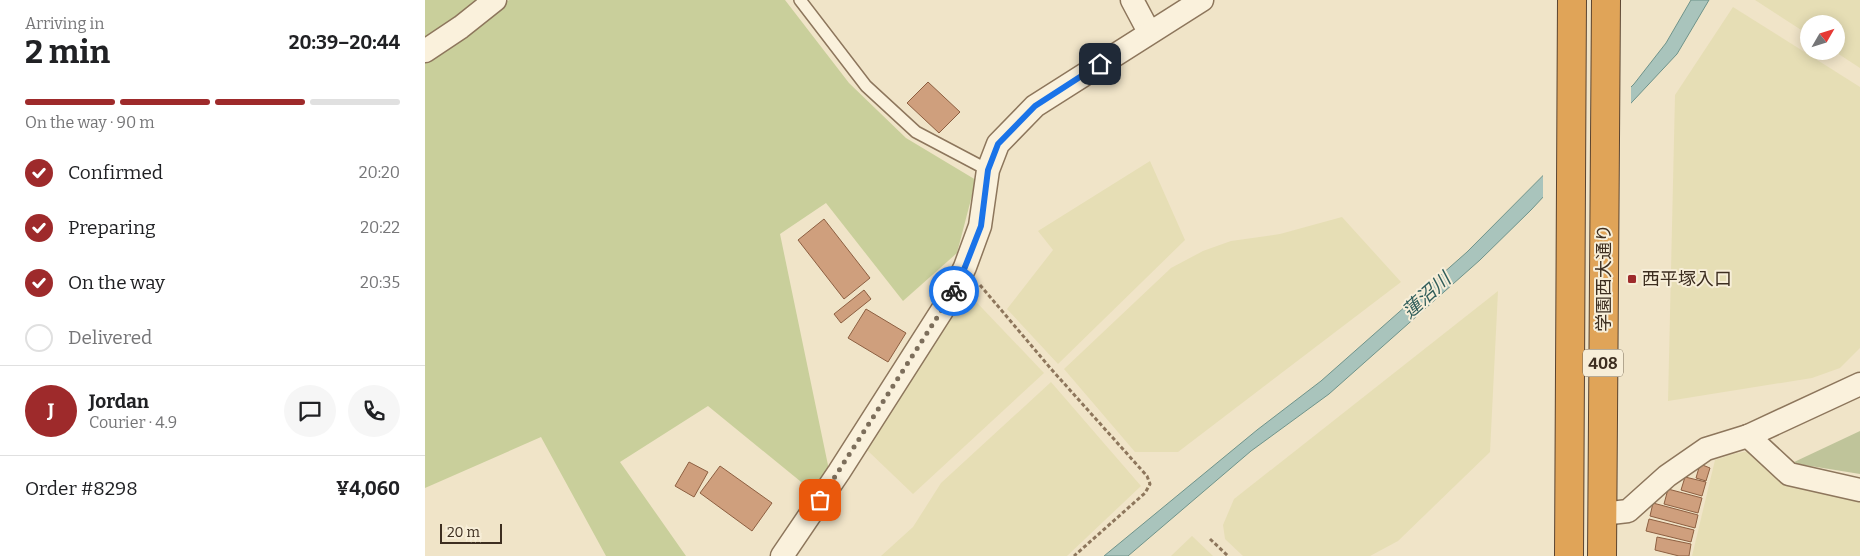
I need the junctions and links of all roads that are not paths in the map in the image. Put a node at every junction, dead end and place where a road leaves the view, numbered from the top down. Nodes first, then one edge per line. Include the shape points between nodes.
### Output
1 (495, 0) edge
2 (800, 0) edge
3 (1132, 0) edge
4 (1202, 0) edge
5 (1572, 0) edge
6 (1606, 0) edge
7 (1149, 32) junction
8 (425, 51) edge
9 (988, 170) junction
10 (1860, 384) edge
11 (1748, 436) junction
12 (1860, 490) edge
13 (1603, 514) junction
14 (782, 556) edge
15 (1569, 556) edge
16 (1602, 556) edge

1 - 8 street
2 - 9 lane via 866,86 916,132
3 - 7 street
4 - 7 street
5 - 15 highway, 学園西大通り / 408
6 - 13 highway, 学園西大通り / 408
7 - 9 street via 1035,106 998,144
9 - 14 street via 981,226 945,306
10 - 11 street
11 - 12 street via 1789,474
11 - 13 street via 1706,449 1667,476 1628,511
13 - 16 highway, 学園西大通り / 408

